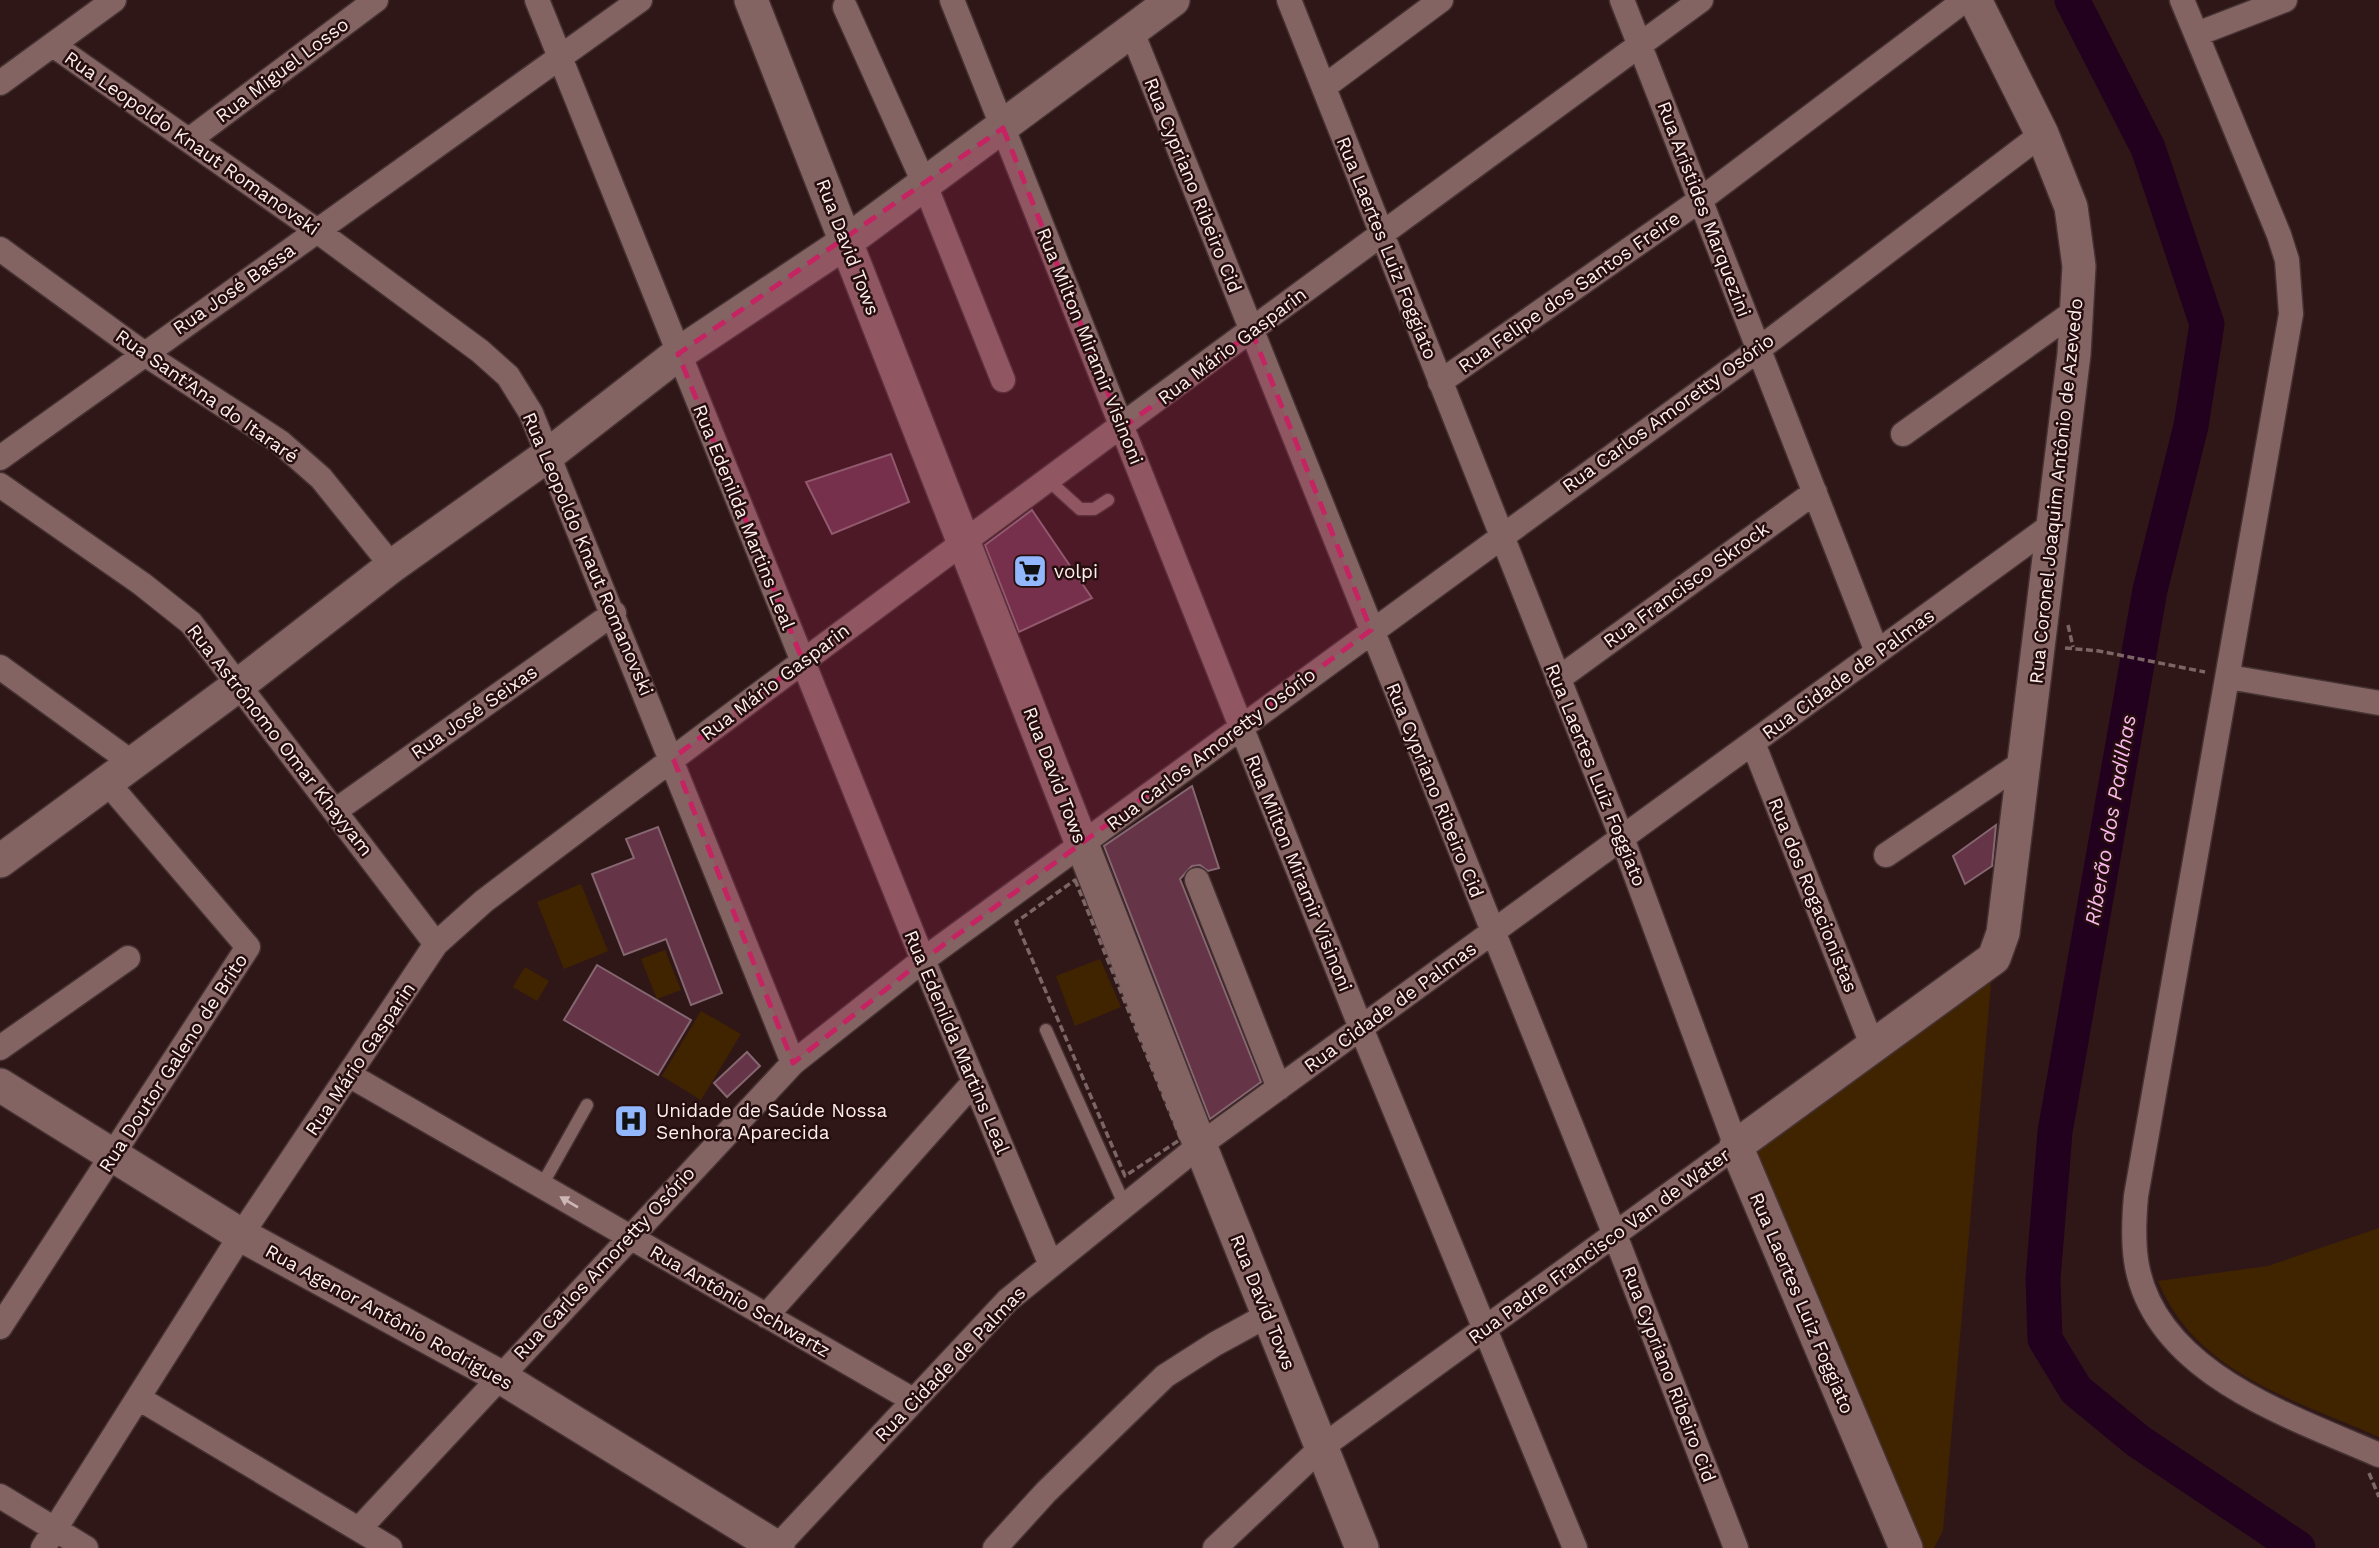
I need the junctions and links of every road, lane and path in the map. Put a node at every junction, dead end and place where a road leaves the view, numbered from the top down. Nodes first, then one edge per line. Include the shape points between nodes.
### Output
1 (114, 0) edge
2 (376, 0) edge
3 (537, 0) edge
4 (640, 0) edge
5 (751, 0) edge
6 (952, 0) edge
7 (1173, 0) edge
8 (1289, 0) edge
9 (1441, 0) edge
10 (1622, 0) edge
11 (1701, 0) edge
12 (1965, 0) edge
13 (1975, 0) edge
14 (2182, 0) edge
15 (2285, 0) edge
16 (845, 7) dead end
17 (1132, 32) junction
18 (2197, 34) junction
19 (53, 45) junction
20 (1640, 45) junction
21 (560, 57) junction
22 (0, 83) edge
23 (1324, 87) junction
24 (1003, 128) junction
25 (2042, 134) junction
26 (188, 140) junction
27 (925, 185) junction
28 (1700, 200) junction
29 (316, 230) junction
30 (1381, 233) junction
31 (846, 242) junction
32 (0, 249) edge
33 (2078, 309) junction
34 (1252, 332) junction
35 (1759, 349) junction
36 (143, 353) junction
37 (678, 355) junction
38 (1003, 380) dead end
39 (1440, 382) junction
40 (1122, 428) junction
41 (1903, 434) dead end
42 (548, 455) junction
43 (0, 458) edge
44 (1048, 480) junction
45 (0, 485) edge
46 (1815, 492) junction
47 (1108, 500) dead end
48 (2053, 524) junction
49 (1501, 534) junction
50 (963, 541) junction
51 (392, 566) junction
52 (614, 613) junction
53 (1371, 630) junction
54 (1877, 652) junction
55 (2037, 659) junction
56 (803, 661) junction
57 (0, 667) edge
58 (2229, 677) junction
59 (1558, 679) junction
60 (240, 684) junction
61 (2379, 703) edge
62 (1241, 726) junction
63 (1753, 743) junction
64 (673, 758) junction
65 (2025, 761) junction
66 (119, 771) junction
67 (335, 811) junction
68 (1622, 838) junction
69 (1082, 844) junction
70 (1886, 855) dead end
71 (2, 857) edge
72 (1076, 880) joint
73 (1197, 880) dead end
74 (1492, 933) junction
75 (436, 944) junction
76 (128, 958) dead end
77 (1994, 958) joint
78 (923, 960) junction
79 (1361, 1028) junction
80 (1046, 1030) dead end
81 (1873, 1047) junction
82 (0, 1048) edge
83 (793, 1063) junction
84 (349, 1075) junction
85 (974, 1082) junction
86 (0, 1085) edge
87 (1279, 1088) junction
88 (587, 1105) dead end
89 (1200, 1145) junction
90 (1737, 1146) junction
91 (114, 1154) junction
92 (542, 1185) junction
93 (1125, 1206) junction
94 (242, 1235) junction
95 (1615, 1235) junction
96 (628, 1237) junction
97 (1051, 1265) junction
98 (1268, 1315) junction
99 (766, 1316) junction
100 (1, 1323) edge
101 (1485, 1329) junction
102 (499, 1376) junction
103 (140, 1399) junction
104 (913, 1399) junction
105 (1322, 1447) junction
106 (2379, 1455) edge
107 (0, 1496) edge
108 (359, 1529) junction
109 (49, 1539) edge
110 (86, 1548) edge
111 (390, 1548) edge
112 (777, 1548) edge
113 (995, 1548) edge
114 (1214, 1548) edge
115 (1362, 1548) edge
116 (1575, 1548) edge
117 (1736, 1548) edge
118 (1906, 1548) edge

1 - 19 street
2 - 26 street, Rua Miguel Losso
3 - 21 street, Rua Edenilda Martins Leal
4 - 21 street, Rua José Bassa
5 - 31 street, Rua David Tows
6 - 24 street, Rua Milton Miramir Visinoni
7 - 17 street
8 - 23 street, Rua Laertes Luiz Foggiato
9 - 23 street
10 - 20 street, Rua Aristides Marquezini
11 - 20 street, Rua Mário Gasparin
12 - 28 street, Rua Felipe dos Santos Freire
13 - 25 street, Rua Coronel Joaquim Antônio de Azevedo
14 - 18 street
15 - 18 street
16 - 27 street
17 - 24 street
17 - 34 street, Rua Cypriano Ribeiro Cid
18 - 58 street via 2280,235 2291,289 2289,338
19 - 22 street
19 - 26 street, Rua Leopoldo Knaut Romanovski
20 - 28 street, Rua Aristides Marquezini
20 - 30 street, Rua Mário Gasparin
21 - 29 street, Rua José Bassa
21 - 37 street, Rua Edenilda Martins Leal
23 - 30 street, Rua Laertes Luiz Foggiato
24 - 27 street
24 - 40 street, Rua Milton Miramir Visinoni
25 - 33 street, Rua Coronel Joaquim Antônio de Azevedo via 2071,207 2079,266
25 - 35 street, Rua Carlos Amoretty Osório
26 - 29 street, Rua Leopoldo Knaut Romanovski
27 - 31 street
27 - 38 street
28 - 35 street, Rua Aristides Marquezini
28 - 39 street, Rua Felipe dos Santos Freire
29 - 36 street, Rua José Bassa
29 - 42 street, Rua Leopoldo Knaut Romanovski via 508,376 531,413
30 - 34 street, Rua Mário Gasparin
30 - 39 street, Rua Laertes Luiz Foggiato
31 - 37 street
31 - 50 street, Rua David Tows
32 - 36 street, Rua Sant'Ana do Itararé
33 - 41 street
33 - 48 street, Rua Coronel Joaquim Antônio de Azevedo
34 - 40 street, Rua Mário Gasparin
34 - 53 street, Rua Cypriano Ribeiro Cid
35 - 46 street, Rua Aristides Marquezini
35 - 49 street, Rua Carlos Amoretty Osório
36 - 43 street, Rua José Bassa
36 - 51 street, Rua Sant'Ana do Itararé via 280,442 321,478
37 - 42 street
37 - 56 street, Rua Edenilda Martins Leal
39 - 49 street, Rua Laertes Luiz Foggiato
40 - 44 street, Rua Mário Gasparin
40 - 62 street, Rua Milton Miramir Visinoni
42 - 51 street
42 - 52 street, Rua Leopoldo Knaut Romanovski
44 - 47 lane via 1080,509 1094,509
44 - 50 street, Rua Mário Gasparin
45 - 60 street, Rua Astrônomo Omar Khayyam via 191,623
46 - 54 street, Rua Aristides Marquezini
46 - 59 street, Rua Francisco Skrock
48 - 54 street, Rua Cidade de Palmas
48 - 55 street, Rua Coronel Joaquim Antônio de Azevedo
49 - 53 street, Rua Carlos Amoretty Osório
49 - 59 street, Rua Laertes Luiz Foggiato
50 - 56 street, Rua Mário Gasparin
50 - 69 street, Rua David Tows
51 - 60 street
52 - 64 street, Rua Leopoldo Knaut Romanovski
52 - 67 street, Rua José Seixas
53 - 62 street, Rua Carlos Amoretty Osório
53 - 74 street, Rua Cypriano Ribeiro Cid
54 - 63 street, Rua Cidade de Palmas
55 - 58 path via 2073,646
55 - 65 street, Rua Coronel Joaquim Antônio de Azevedo
56 - 64 street, Rua Mário Gasparin
56 - 78 street, Rua Edenilda Martins Leal
57 - 66 street
58 - 61 street
58 - 106 street via 2136,1196 2136,1262 2161,1322 2204,1368 2264,1402
59 - 68 street, Rua Laertes Luiz Foggiato
60 - 66 street
60 - 67 street, Rua Astrônomo Omar Khayyam
62 - 69 street, Rua Carlos Amoretty Osório
62 - 79 street, Rua Milton Miramir Visinoni
63 - 68 street, Rua Cidade de Palmas
63 - 81 street, Rua dos Rogacionistas
64 - 75 street, Rua Mário Gasparin via 484,901
64 - 83 street, Rua Leopoldo Knaut Romanovski
65 - 70 street
65 - 77 street, Rua Coronel Joaquim Antônio de Azevedo via 2003,933
66 - 71 street
66 - 91 street, Rua Doutor Galeno de Brito via 248,947
67 - 75 street, Rua Astrônomo Omar Khayyam
68 - 74 street, Rua Cidade de Palmas
68 - 90 street, Rua Laertes Luiz Foggiato
69 - 78 street, Rua Carlos Amoretty Osório
69 - 89 street, Rua David Tows
72 - 72 path via 1181,1139 1125,1176 1016,922
73 - 87 street
74 - 79 street, Rua Cidade de Palmas
74 - 95 street, Rua Cypriano Ribeiro Cid
75 - 84 street, Rua Mário Gasparin
76 - 82 street
77 - 81 street, Rua Padre Francisco Van de Water
78 - 83 street, Rua Carlos Amoretty Osório
78 - 85 street, Rua Edenilda Martins Leal
79 - 87 street, Rua Cidade de Palmas
79 - 101 street, Rua Milton Miramir Visinoni
80 - 93 lane
81 - 90 street, Rua Padre Francisco Van de Water
83 - 96 street, Rua Carlos Amoretty Osório
84 - 92 street, Rua Antônio Schwartz
84 - 94 street, Rua Mário Gasparin
85 - 97 street, Rua Edenilda Martins Leal
85 - 99 street
86 - 91 street, Rua Agenor Antônio Rodrigues
87 - 89 street, Rua Cidade de Palmas
88 - 92 lane
89 - 93 street, Rua Cidade de Palmas
89 - 98 street, Rua David Tows
90 - 95 street, Rua Padre Francisco Van de Water
90 - 118 street, Rua Laertes Luiz Foggiato
91 - 94 street, Rua Agenor Antônio Rodrigues
91 - 100 street, Rua Doutor Galeno de Brito
96 -> 92 street, Rua Antônio Schwartz
93 - 97 street, Rua Cidade de Palmas
94 - 102 street, Rua Agenor Antônio Rodrigues
94 - 103 street, Rua Mário Gasparin
95 - 101 street, Rua Padre Francisco Van de Water
95 - 117 street, Rua Cypriano Ribeiro Cid
96 - 99 street, Rua Antônio Schwartz
96 - 102 street, Rua Carlos Amoretty Osório
97 - 104 street, Rua Cidade de Palmas via 1008,1300
98 - 105 street, Rua David Tows
98 - 113 street via 1165,1376
99 - 104 street, Rua Antônio Schwartz
101 - 105 street, Rua Padre Francisco Van de Water
101 - 116 street, Rua Milton Miramir Visinoni
102 - 108 street, Rua Carlos Amoretty Osório
102 - 112 street, Rua Agenor Antônio Rodrigues
103 - 108 street
103 - 109 street, Rua Mário Gasparin
104 - 112 street, Rua Cidade de Palmas
105 - 114 street, Rua Padre Francisco Van de Water
105 - 115 street, Rua David Tows
107 - 109 street
108 - 111 street
109 - 110 street

